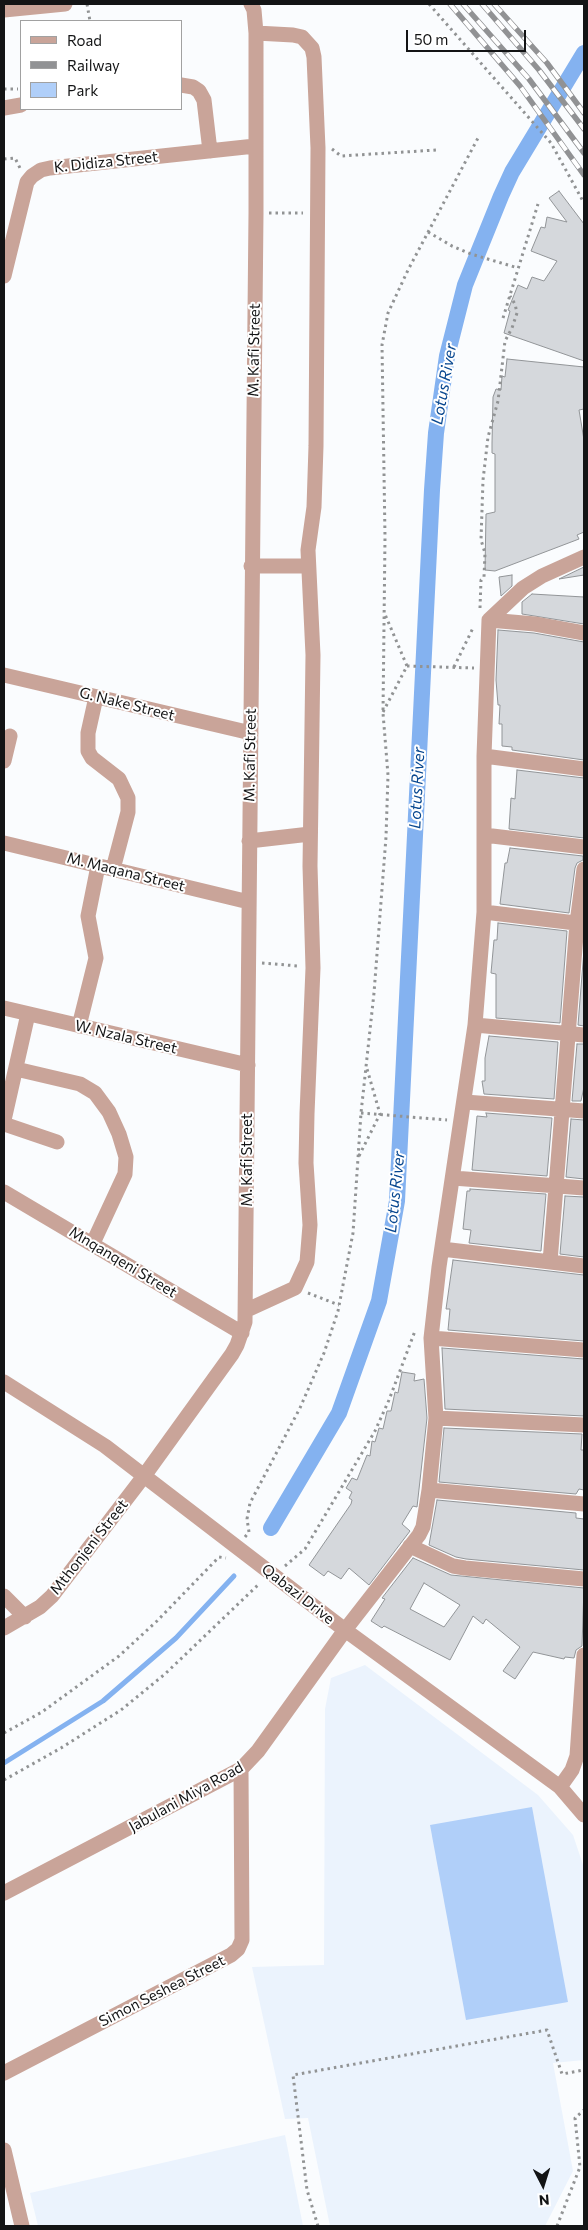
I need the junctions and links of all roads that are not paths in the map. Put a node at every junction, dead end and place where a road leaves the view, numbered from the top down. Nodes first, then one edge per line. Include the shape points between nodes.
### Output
1 (65, 4) edge
2 (251, 4) edge
3 (40, 5) edge
4 (4, 10) edge
5 (256, 33) junction
6 (182, 85) edge
7 (20, 106) edge
8 (4, 108) edge
9 (255, 146) junction
10 (210, 151) junction
11 (4, 276) edge
12 (584, 557) edge
13 (251, 566) junction
14 (308, 566) junction
15 (483, 620) junction
16 (584, 633) edge
17 (4, 674) edge
18 (96, 697) junction
19 (251, 733) junction
20 (10, 736) dead end
21 (484, 756) junction
22 (4, 761) edge
23 (584, 770) edge
24 (310, 834) junction
25 (484, 835) junction
26 (249, 841) junction
27 (4, 843) edge
28 (584, 847) edge
29 (106, 867) junction
30 (584, 869) edge
31 (249, 902) junction
32 (484, 912) junction
33 (581, 924) edge
34 (4, 1008) edge
35 (28, 1014) junction
36 (475, 1025) junction
37 (79, 1026) junction
38 (568, 1034) junction
39 (584, 1035) edge
40 (248, 1065) junction
41 (16, 1069) junction
42 (465, 1102) junction
43 (564, 1109) junction
44 (584, 1111) edge
45 (4, 1122) edge
46 (57, 1142) dead end
47 (454, 1178) junction
48 (557, 1186) junction
49 (584, 1188) edge
50 (4, 1192) edge
51 (93, 1243) junction
52 (442, 1249) junction
53 (550, 1262) junction
54 (584, 1266) edge
55 (247, 1310) junction
56 (242, 1333) junction
57 (431, 1338) junction
58 (584, 1350) edge
59 (4, 1382) edge
60 (436, 1418) junction
61 (584, 1425) edge
62 (144, 1476) junction
63 (429, 1490) junction
64 (584, 1504) edge
65 (410, 1546) junction
66 (584, 1579) edge
67 (4, 1596) edge
68 (25, 1617) junction
69 (4, 1628) edge
70 (345, 1630) junction
71 (584, 1655) edge
72 (241, 1769) junction
73 (560, 1787) junction
74 (584, 1815) edge
75 (4, 1893) edge
76 (4, 2073) edge
77 (4, 2150) edge
78 (22, 2226) edge

1 - 3 street
2 - 5 street, M. Kafi Street
3 - 4 street
5 - 9 street, M. Kafi Street
5 - 14 street via 293,34 312,48 314,57 318,148 316,446
6 - 10 street via 199,91 204,100
7 - 8 street
9 - 10 street, K. Didiza Street
9 - 13 street, M. Kafi Street
10 - 11 street, K. Didiza Street via 50,168 32,176 27,182
12 - 15 street via 542,576
13 - 14 street
13 - 19 street, M. Kafi Street
14 - 24 street via 313,655
15 - 16 street
15 - 21 street, Jabulani Miya Road via 488,669
17 - 18 street, G. Nake Street
18 - 19 street, G. Nake Street
18 - 29 street via 88,733 88,751 92,758 119,779 128,798 128,812
19 - 26 street, M. Kafi Street
20 - 22 street
21 - 23 street
21 - 25 street, Jabulani Miya Road
24 - 26 street
24 - 55 street via 313,968 306,1124 310,1246 303,1276 296,1288
25 - 28 street
25 - 32 street, Jabulani Miya Road
26 - 31 street, M. Kafi Street
27 - 29 street, M. Maqana Street
29 - 31 street, M. Maqana Street
29 - 37 street via 88,916 96,958
30 - 33 street
31 - 40 street, M. Kafi Street
32 - 33 street
32 - 36 street, Jabulani Miya Road
33 - 38 street
34 - 35 street, W. Nzala Street
35 - 37 street, W. Nzala Street
35 - 41 street
36 - 38 street
36 - 42 street, Jabulani Miya Road
37 - 40 street, W. Nzala Street
38 - 39 street
38 - 43 street
40 - 55 street, M. Kafi Street
41 - 45 street
41 - 51 street via 80,1084 96,1093 119,1134 126,1157 126,1174
42 - 43 street
42 - 47 street, Jabulani Miya Road
43 - 44 street
43 - 48 street
45 - 46 street
47 - 48 street
47 - 52 street, Jabulani Miya Road
48 - 49 street
48 - 53 street
50 - 51 street, Mnqanqeni Street
51 - 56 street, Mnqanqeni Street
52 - 53 street
52 - 57 street, Jabulani Miya Road
53 - 54 street
55 - 56 street, M. Kafi Street
56 - 62 street, M. Kafi Street via 232,1354
57 - 58 street
57 - 60 street, Jabulani Miya Road
59 - 62 street, Qabazi Drive via 105,1446
60 - 61 street
60 - 63 street, Jabulani Miya Road
62 - 68 street, Mthonjeni Street via 52,1596
62 - 70 street, Qabazi Drive
63 - 64 street
63 - 65 street, Jabulani Miya Road via 423,1527
65 - 66 street via 454,1566
65 - 70 street, Jabulani Miya Road
67 - 68 street
68 - 69 street, Mthonjeni Street
70 - 72 street, Jabulani Miya Road via 258,1752
70 - 73 street, Qabazi Drive
71 - 73 street via 577,1756
72 - 75 street, Jabulani Miya Road
72 - 76 street, Simon Seshea Street via 242,1940 238,1949
73 - 74 street, Qabazi Drive
77 - 78 street

